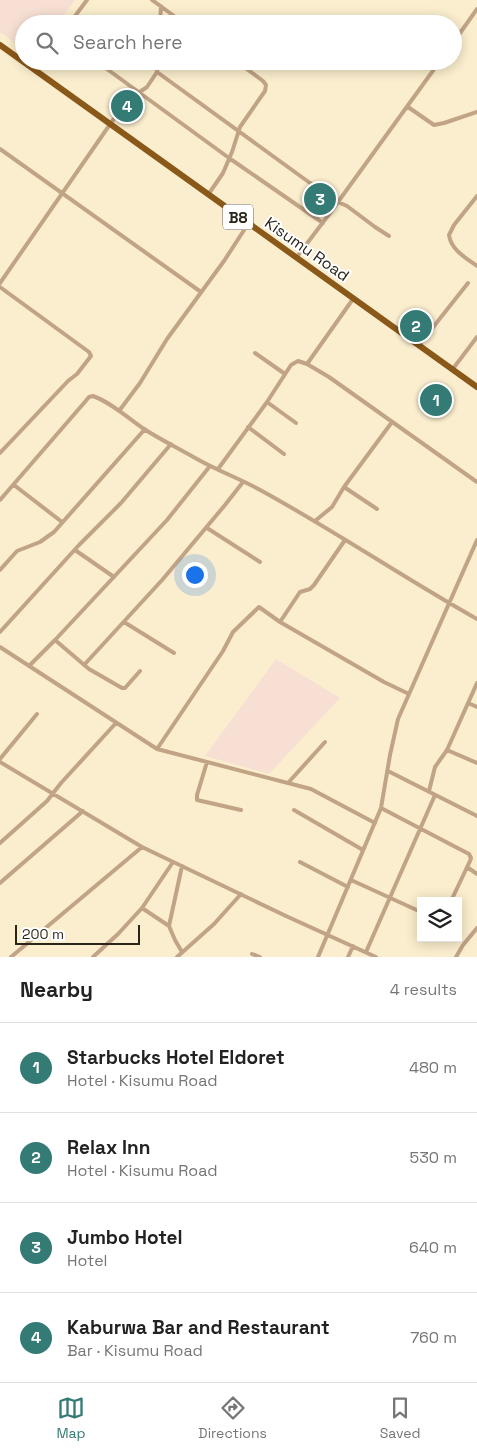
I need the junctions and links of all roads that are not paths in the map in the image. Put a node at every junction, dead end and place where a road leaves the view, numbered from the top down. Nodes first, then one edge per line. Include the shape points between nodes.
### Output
1 (87, 0) edge
2 (152, 0) edge
3 (161, 6) junction
4 (477, 9) edge
5 (76, 15) edge
6 (160, 15) edge
7 (173, 15) edge
8 (462, 30) edge
9 (0, 45) edge
10 (15, 56) edge
11 (35, 70) edge
12 (108, 70) edge
13 (248, 70) edge
14 (434, 70) edge
15 (157, 72) joint
16 (138, 92) junction
17 (408, 107) junction
18 (477, 112) edge
19 (110, 125) junction
20 (238, 131) junction
21 (0, 149) edge
22 (230, 158) junction
23 (61, 194) junction
24 (208, 195) junction
25 (477, 196) edge
26 (338, 202) junction
27 (323, 223) junction
28 (248, 224) junction
29 (389, 236) dead end
30 (296, 258) junction
31 (477, 266) edge
32 (0, 283) edge
33 (468, 283) dead end
34 (0, 287) edge
35 (201, 292) junction
36 (353, 299) junction
37 (477, 337) edge
38 (419, 345) junction
39 (255, 353) dead end
40 (307, 364) junction
41 (452, 370) junction
42 (285, 374) junction
43 (477, 388) edge
44 (267, 402) junction
45 (119, 411) junction
46 (392, 422) junction
47 (296, 424) dead end
48 (248, 427) junction
49 (145, 429) junction
50 (171, 444) junction
51 (0, 453) edge
52 (284, 454) dead end
53 (210, 466) junction
54 (218, 469) junction
55 (243, 482) junction
56 (477, 482) edge
57 (14, 485) junction
58 (344, 488) junction
59 (0, 500) edge
60 (377, 509) dead end
61 (315, 521) junction
62 (62, 522) junction
63 (207, 528) junction
64 (345, 540) junction
65 (477, 540) edge
66 (75, 550) junction
67 (260, 562) dead end
68 (0, 570) edge
69 (114, 577) junction
70 (450, 603) junction
71 (477, 619) edge
72 (124, 622) junction
73 (280, 622) junction
74 (0, 632) edge
75 (55, 640) junction
76 (0, 647) edge
77 (174, 652) dead end
78 (84, 665) junction
79 (29, 666) junction
80 (140, 672) dead end
81 (477, 683) edge
82 (409, 694) junction
83 (468, 703) junction
84 (477, 707) edge
85 (37, 714) dead end
86 (116, 723) junction
87 (325, 742) dead end
88 (158, 749) junction
89 (448, 750) junction
90 (0, 761) edge
91 (207, 762) junction
92 (477, 763) edge
93 (388, 771) junction
94 (288, 782) junction
95 (429, 791) junction
96 (54, 793) junction
97 (435, 795) junction
98 (381, 808) junction
99 (241, 810) dead end
100 (294, 810) dead end
101 (83, 811) junction
102 (477, 816) edge
103 (375, 823) junction
104 (420, 828) junction
105 (0, 843) edge
106 (142, 847) junction
107 (363, 850) junction
108 (173, 862) junction
109 (300, 862) dead end
110 (182, 866) junction
111 (468, 867) junction
112 (477, 874) edge
113 (351, 880) junction
114 (0, 883) edge
115 (348, 886) junction
116 (241, 894) junction
117 (390, 897) junction
118 (454, 897) edge
119 (142, 908) junction
120 (417, 910) edge
121 (169, 926) junction
122 (477, 928) edge
123 (327, 934) junction
124 (353, 946) junction
125 (182, 952) junction
126 (366, 952) junction
127 (252, 954) dead end
128 (11, 957) edge
129 (93, 957) edge
130 (177, 957) edge
131 (260, 957) edge
132 (318, 957) edge
133 (348, 957) edge
134 (376, 957) edge
135 (456, 957) edge

1 - 5 street
2 - 3 street
3 - 6 street
3 - 7 street
4 - 8 street
9 - 10 highway, Kisumu Road / B8
11 - 19 highway, Kisumu Road / B8
12 - 16 street
13 - 20 street via 263,81 266,88
14 - 17 street
15 - 16 street via 147,87
15 - 20 street
16 - 19 street
16 - 22 street
17 - 18 street via 437,125
17 - 26 street
19 - 23 street
19 - 24 highway, Kisumu Road / B8
20 - 22 street
20 - 26 street
21 - 23 street
22 - 24 street
22 - 27 street
23 - 32 street
23 - 35 street
24 - 28 highway, Kisumu Road / B8
25 - 31 street via 449,235 455,249
26 - 27 street
26 - 29 street
27 - 30 street
28 - 30 highway, Kisumu Road / B8
28 - 35 street
30 - 36 highway, Kisumu Road / B8
33 - 38 street
34 - 51 street via 91,356
35 - 45 street
36 - 38 highway, Kisumu Road / B8
36 - 40 street
37 - 41 street
38 - 41 highway, Kisumu Road / B8
39 - 42 street
40 - 42 street via 295,362
40 - 46 street
41 - 43 highway, Kisumu Road / B8
42 - 44 street
44 - 47 street
44 - 48 street
45 - 49 street
45 - 57 street via 95,397 89,397
46 - 56 street
46 - 58 street
48 - 52 street
48 - 54 street
49 - 50 street
49 - 62 street
50 - 53 street
50 - 66 street via 121,503
53 - 54 street
53 - 69 street via 167,520
54 - 55 street
55 - 61 street
55 - 63 street
57 - 59 street
57 - 62 street
58 - 60 street
58 - 61 street via 332,507
61 - 64 street
62 - 68 street via 40,542 17,551
63 - 67 street
63 - 72 street
64 - 70 street
64 - 73 street via 314,585 300,592
65 - 70 street
66 - 69 street
66 - 74 street
69 - 75 street
70 - 71 street
70 - 82 street
72 - 77 street
72 - 78 street
73 - 82 street
73 - 88 street via 259,607 238,626
75 - 78 street
75 - 79 street
76 - 79 street
78 - 80 street via 122,688
79 - 86 street
81 - 83 street
82 - 93 street via 396,725
83 - 84 street
83 - 89 street
85 - 90 street
86 - 88 street
86 - 96 street
87 - 94 street
88 - 91 street
89 - 92 street
89 - 95 street via 434,767
90 - 96 street
91 - 94 street
91 - 99 street via 197,800
93 - 95 street
93 - 98 street
94 - 103 street via 311,788
95 - 97 street
96 - 101 street
96 - 105 street
97 - 102 street
97 - 104 street
98 - 103 street
98 - 104 street
100 - 107 street
101 - 106 street
101 - 114 street
103 - 107 street
104 - 111 street via 469,854
104 - 117 street
106 - 108 street
106 - 128 street
107 - 113 street
108 - 110 street
108 - 119 street
109 - 115 street
110 - 116 street
110 - 121 street
111 - 112 street
111 - 118 street
113 - 115 street
113 - 117 street
115 - 123 street
116 - 123 street
116 - 125 street
117 - 120 street
117 - 126 street
119 - 121 street
119 - 129 street
121 - 125 street
122 - 135 street
123 - 124 street
123 - 132 street
124 - 126 street
124 - 133 street
125 - 130 street
126 - 134 street
127 - 131 street

